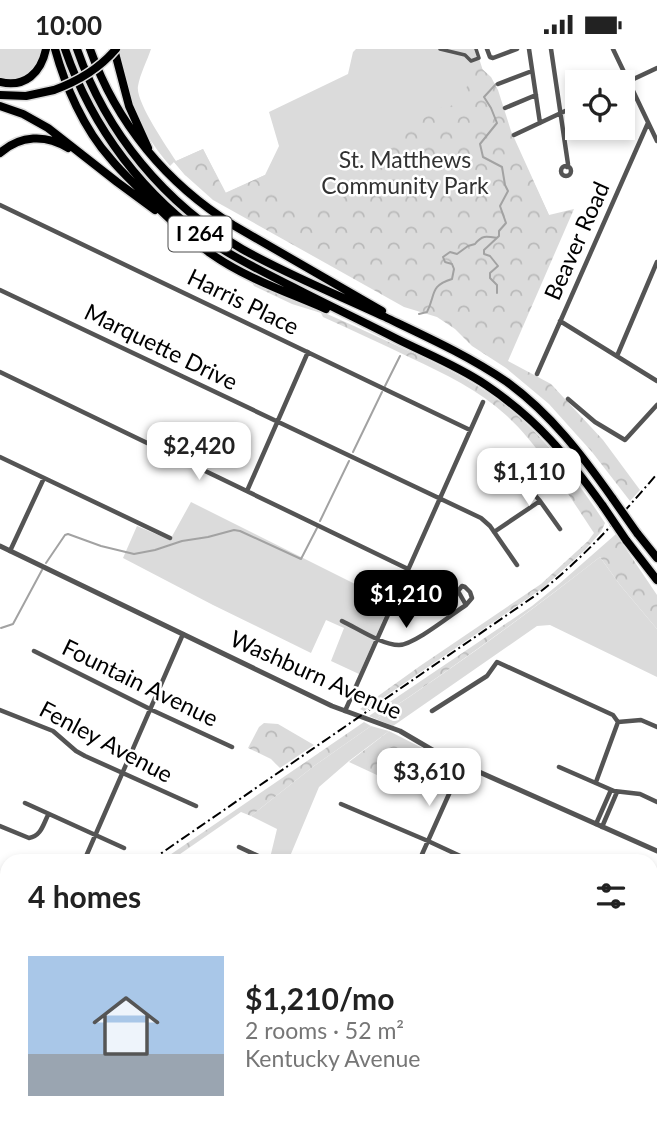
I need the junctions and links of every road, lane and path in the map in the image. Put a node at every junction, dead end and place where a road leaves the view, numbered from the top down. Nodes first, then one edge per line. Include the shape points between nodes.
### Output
1 (46, 49) edge
2 (55, 49) edge
3 (65, 49) edge
4 (76, 49) edge
5 (90, 49) edge
6 (115, 49) edge
7 (440, 49) edge
8 (476, 49) edge
9 (487, 49) edge
10 (517, 49) edge
11 (528, 49) edge
12 (551, 49) edge
13 (613, 49) edge
14 (657, 68) edge
15 (621, 70) edge
16 (532, 71) junction
17 (635, 78) edge
18 (0, 82) edge
19 (499, 83) dead end
20 (0, 95) edge
21 (536, 95) junction
22 (635, 99) edge
23 (0, 106) edge
24 (505, 108) dead end
25 (565, 111) edge
26 (561, 113) junction
27 (540, 123) junction
28 (648, 123) junction
29 (514, 135) dead end
30 (657, 141) edge
31 (0, 153) edge
32 (152, 157) junction
33 (92, 163) junction
34 (567, 167) dead end
35 (0, 205) edge
36 (164, 214) junction
37 (657, 262) edge
38 (0, 290) edge
39 (560, 321) junction
40 (420, 333) junction
41 (405, 343) junction
42 (308, 352) junction
43 (617, 356) junction
44 (0, 372) edge
45 (537, 374) dead end
46 (657, 381) edge
47 (569, 399) dead end
48 (483, 402) dead end
49 (657, 405) edge
50 (278, 422) junction
51 (470, 430) junction
52 (0, 457) edge
53 (515, 472) dead end
54 (44, 478) junction
55 (247, 491) junction
56 (439, 500) junction
57 (540, 501) junction
58 (560, 529) dead end
59 (495, 532) junction
60 (170, 538) dead end
61 (0, 546) edge
62 (10, 551) junction
63 (657, 558) edge
64 (517, 565) dead end
65 (408, 569) junction
66 (657, 582) edge
67 (466, 604) dead end
68 (342, 621) dead end
69 (183, 634) junction
70 (378, 638) junction
71 (34, 651) dead end
72 (150, 708) junction
73 (0, 710) edge
74 (345, 711) junction
75 (432, 712) dead end
76 (618, 722) junction
77 (657, 727) edge
78 (232, 747) dead end
79 (462, 765) junction
80 (559, 767) dead end
81 (122, 773) junction
82 (596, 782) junction
83 (614, 791) junction
84 (657, 802) edge
85 (25, 803) dead end
86 (341, 804) dead end
87 (196, 806) dead end
88 (48, 815) junction
89 (599, 825) junction
90 (0, 826) edge
91 (95, 835) junction
92 (428, 841) junction
93 (239, 847) dead end
94 (124, 848) dead end
95 (657, 851) edge
96 (87, 854) edge
97 (254, 854) edge
98 (422, 854) edge
99 (456, 854) edge

1 - 18 highway via 32,76 17,83
2 - 36 highway via 68,88 98,143
3 - 41 highway, I 264 via 107,136 170,209 247,264
4 - 40 highway, I 264 via 122,138 153,177 195,217 258,258
5 - 32 highway via 113,101
6 - 20 highway, bridge via 79,80 26,96
6 - 32 highway via 130,106
7 - 8 street via 471,61 479,58
9 - 10 street via 493,58
11 - 16 street
12 - 26 street
13 - 15 street
14 - 17 street
16 - 19 street
16 - 21 street
21 - 24 street
21 - 27 street
22 - 28 street
23 - 33 highway via 40,122
25 - 26 street
26 - 27 street
26 - 34 street
27 - 29 street
28 - 30 street
28 - 39 street, Beaver Road
31 - 33 highway via 20,141 43,138
32 - 40 highway via 217,215
33 - 36 highway
35 - 42 street, Harris Place
36 - 41 highway via 209,253 233,267
37 - 43 street
38 - 50 street, Marquette Drive
39 - 43 street
39 - 45 street, Beaver Road
40 - 63 highway, I 264, bridge via 478,363 549,417
41 - 66 highway, I 264, bridge via 475,378 535,423 564,453
42 - 50 street
42 - 51 street, Harris Place
43 - 46 street
44 - 55 street
47 - 49 street via 625,440
48 - 51 street
50 - 55 street
50 - 56 street, Marquette Drive
51 - 56 street
52 - 54 street
53 - 57 street
54 - 60 street
54 - 62 street
55 - 65 street
56 - 59 street, Marquette Drive via 481,518
56 - 65 street
57 - 58 street
57 - 59 street
59 - 64 street, Marquette Drive
61 - 62 street, Washburn Avenue
62 - 69 street, Washburn Avenue
65 - 70 street
67 - 70 street via 405,644
68 - 70 street
69 - 72 street
69 - 74 street, Washburn Avenue
70 - 74 street
71 - 72 street, Fountain Avenue
72 - 78 street, Fountain Avenue
72 - 81 street
73 - 81 street, Fenley Avenue via 54,730 80,753
74 - 79 street, Washburn Avenue via 400,731
75 - 76 street via 487,676 498,662 612,715
76 - 77 street via 641,720
76 - 82 street
79 - 89 street, Washburn Avenue
79 - 92 street
80 - 82 street
81 - 87 street, Fenley Avenue
81 - 91 street
82 - 83 street
83 - 84 street
83 - 89 street
85 - 88 street
86 - 92 street
88 - 90 street via 40,833 32,838
88 - 91 street
89 - 95 street, Washburn Avenue
91 - 94 street
91 - 96 street
92 - 98 street
92 - 99 street
93 - 97 street

